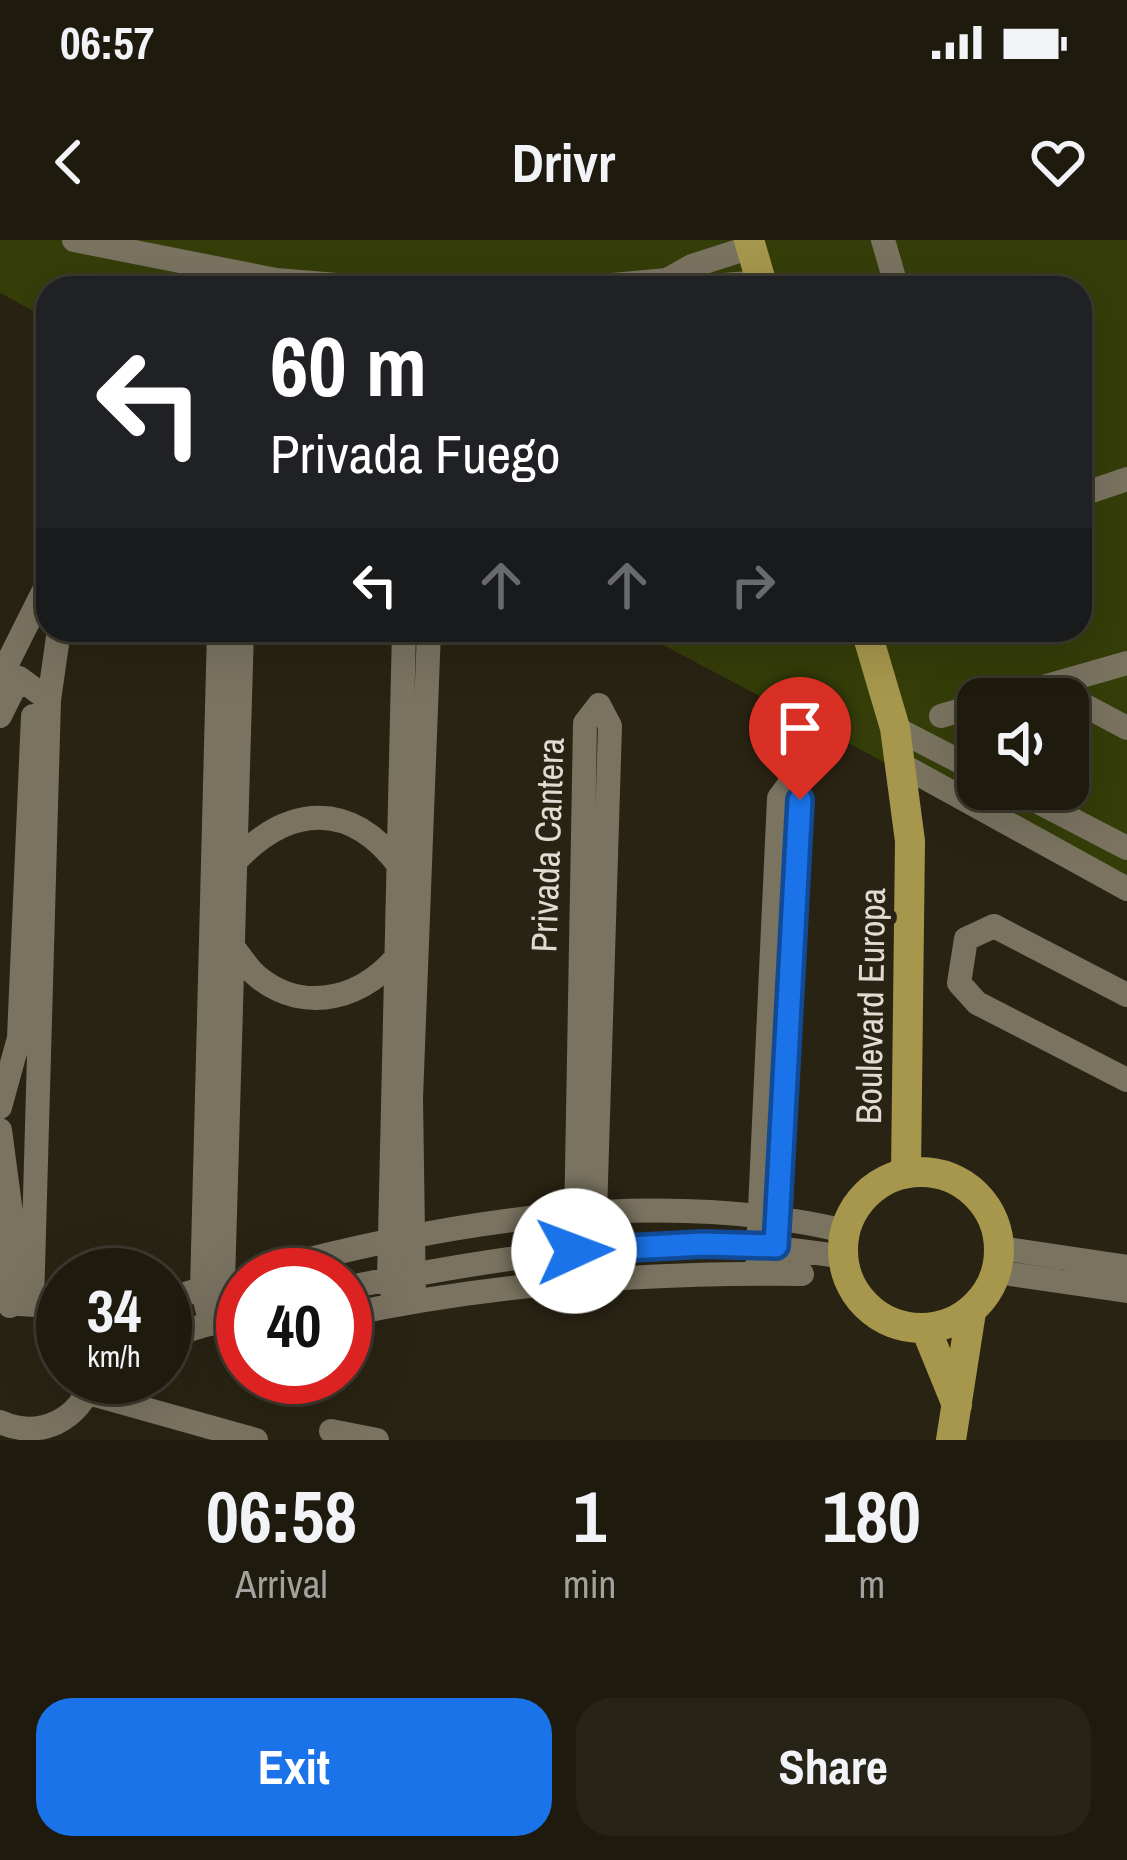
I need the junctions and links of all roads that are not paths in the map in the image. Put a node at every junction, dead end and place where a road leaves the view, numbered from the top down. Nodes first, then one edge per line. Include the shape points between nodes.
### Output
1 (74, 240) edge
2 (883, 240) edge
3 (750, 244) edge
4 (257, 276) edge
5 (674, 276) edge
6 (760, 276) edge
7 (894, 276) edge
8 (1127, 479) edge
9 (1092, 491) edge
10 (36, 621) edge
11 (49, 642) edge
12 (221, 642) edge
13 (240, 642) edge
14 (405, 642) edge
15 (427, 642) edge
16 (870, 642) edge
17 (1127, 663) edge
18 (1075, 678) edge
19 (17, 682) edge
20 (1089, 708) edge
21 (230, 709) junction
22 (957, 712) edge
23 (0, 716) edge
24 (941, 716) dead end
25 (896, 728) junction
26 (1127, 728) edge
27 (414, 735) junction
28 (957, 760) edge
29 (902, 765) junction
30 (1054, 810) edge
31 (1127, 848) edge
32 (238, 859) junction
33 (398, 865) junction
34 (594, 878) junction
35 (213, 889) junction
36 (1127, 889) edge
37 (419, 893) junction
38 (35, 897) junction
39 (213, 921) junction
40 (416, 931) junction
41 (235, 949) junction
42 (396, 958) junction
43 (1127, 995) edge
44 (777, 1059) junction
45 (1127, 1080) edge
46 (401, 1097) junction
47 (0, 1108) edge
48 (35, 1108) junction
49 (217, 1111) junction
50 (2, 1148) edge
51 (38, 1148) junction
52 (907, 1173) junction
53 (770, 1214) junction
54 (584, 1215) junction
55 (400, 1241) junction
56 (844, 1244) junction
57 (768, 1245) junction
58 (227, 1248) edge
59 (369, 1248) edge
60 (584, 1251) junction
61 (999, 1260) junction
62 (1120, 1270) edge
63 (766, 1274) junction
64 (802, 1274) dead end
65 (586, 1279) junction
66 (372, 1289) edge
67 (402, 1290) junction
68 (372, 1303) edge
69 (14, 1307) edge
70 (970, 1312) junction
71 (926, 1329) junction
72 (76, 1404) edge
73 (136, 1404) edge
74 (957, 1405) junction
75 (0, 1422) edge
76 (331, 1431) dead end
77 (207, 1433) edge
78 (256, 1440) edge
79 (377, 1440) edge
80 (951, 1440) edge

1 - 4 street
2 - 7 street
3 - 5 street
3 - 6 main road
8 - 9 street
10 - 19 street
11 - 19 street
12 - 21 street
13 - 21 street
14 - 27 street
15 - 27 street
16 - 25 main road, Boulevard Europa
17 - 18 street
19 - 23 street
19 - 38 street
20 - 26 street
21 - 32 street
21 - 35 street
22 - 24 street
25 - 28 street
25 - 29 main road, Boulevard Europa
27 - 33 street
27 - 37 street
29 - 36 street
29 - 52 main road, Boulevard Europa via 911,912
30 - 31 street
32 - 33 street via 283,824 337,819 384,845
32 - 35 street
32 - 41 street
33 - 37 street
33 - 42 street
34 - 34 street, Privada Cantera via 610,727 599,705 585,723
34 - 54 street, Privada Cantera
35 - 39 street
37 - 40 street
38 - 47 street via 19,1038
38 - 48 street
39 - 41 street
39 - 49 street
40 - 42 street
40 - 46 street
41 - 42 street via 268,984 312,999 343,996
41 - 49 street
42 - 46 street
43 - 45 street via 994,926 965,939 959,983 976,1003
44 - 44 street via 800,800 790,783 779,798
44 - 53 street
46 - 55 street
47 - 48 street
48 - 51 street
49 - 58 street
50 - 51 street
50 - 69 street
51 - 69 street
52 - 56 main road via 867,1193
52 - 61 main road via 934,1172 981,1198 995,1222
53 - 54 street
53 - 56 street
53 - 57 street
54 - 55 street
54 - 60 street, Privada Cantera
55 - 59 street
55 - 67 street
56 - 57 street
56 - 71 main road via 861,1302 880,1318
57 - 60 street
57 - 63 street
60 - 65 street, Privada Cantera
60 - 67 street via 512,1256
61 - 62 street
61 - 70 main road via 987,1294
63 - 64 street
63 - 65 street
65 - 67 street
66 - 67 street
67 - 68 street
70 - 71 main road
70 - 74 main road
71 - 74 main road
72 - 75 street via 47,1428
73 - 77 street
74 - 80 main road
76 - 79 street
77 - 78 street

